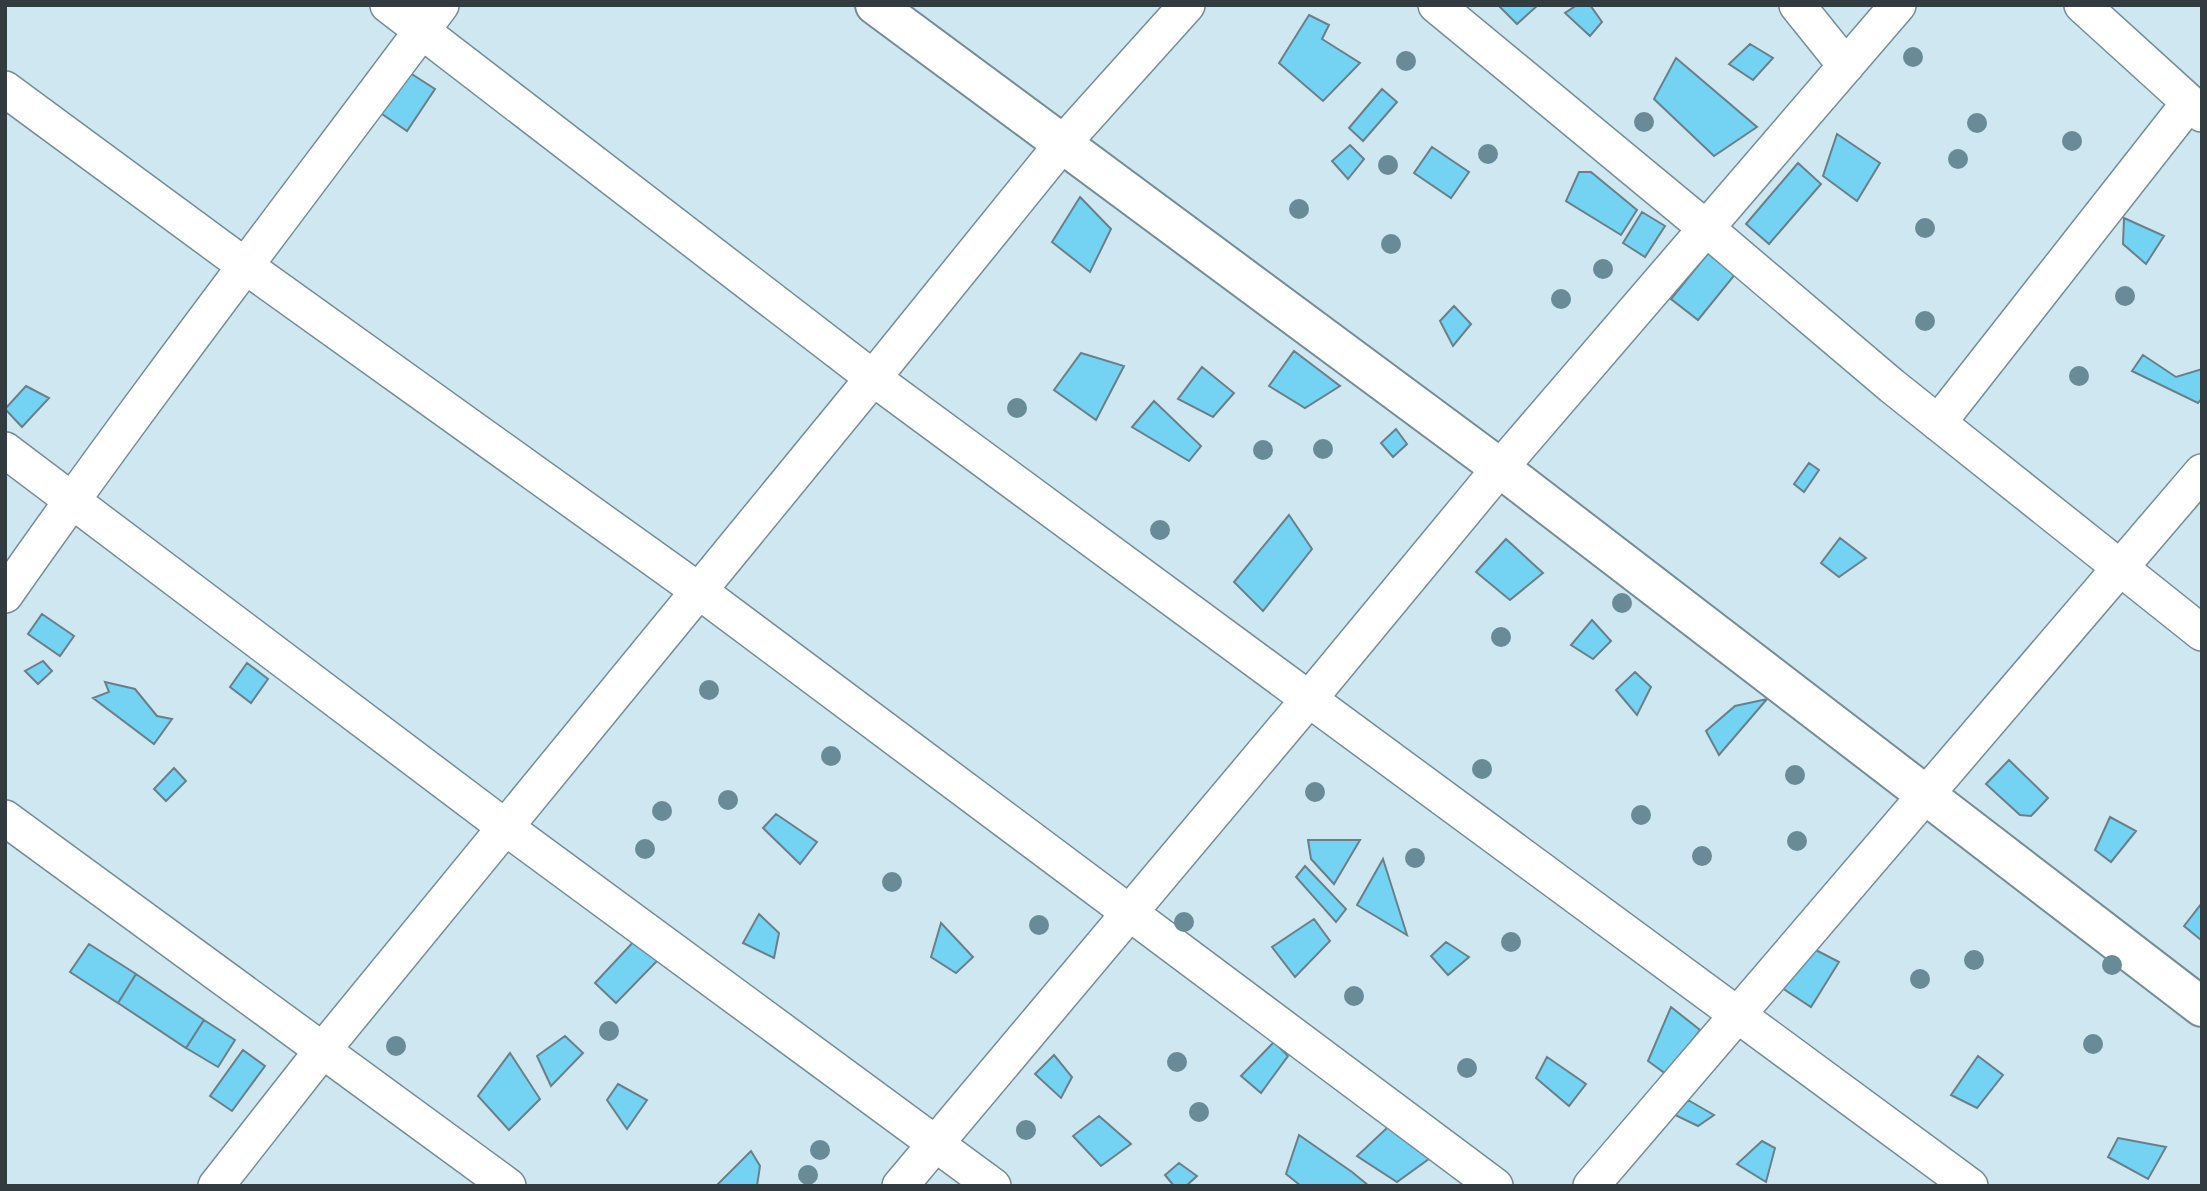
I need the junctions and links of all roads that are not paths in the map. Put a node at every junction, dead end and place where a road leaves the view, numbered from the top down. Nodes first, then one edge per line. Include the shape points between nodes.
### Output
1 (388, 5) edge
2 (874, 5) edge
3 (1187, 5) edge
4 (1436, 5) edge
5 (1797, 5) edge
6 (1898, 5) edge
7 (2082, 5) edge
8 (431, 18) edge
9 (1846, 66) junction
10 (5, 89) edge
11 (2195, 109) edge
12 (1063, 143) junction
13 (1707, 229) junction
14 (244, 265) junction
15 (873, 378) junction
16 (1938, 423) junction
17 (5, 450) edge
18 (1500, 468) junction
19 (2202, 472) edge
20 (71, 500) junction
21 (2120, 566) junction
22 (698, 591) junction
23 (5, 595) edge
24 (2202, 633) edge
25 (1309, 699) junction
26 (1926, 793) junction
27 (5, 818) edge
28 (505, 827) junction
29 (1129, 912) junction
30 (2202, 1007) edge
31 (1737, 1014) junction
32 (322, 1051) junction
33 (934, 1143) junction
34 (216, 1186) edge
35 (508, 1186) edge
36 (900, 1186) edge
37 (993, 1186) edge
38 (1494, 1186) edge
39 (1591, 1186) edge
40 (1970, 1186) edge

1 - 8 street
2 - 12 street
3 - 12 street
4 - 13 street
5 - 9 street
6 - 9 street
7 - 11 street
8 - 14 street
8 - 15 street
9 - 13 street
10 - 14 street
11 - 16 street
12 - 15 street
12 - 18 street
13 - 16 street
13 - 18 street
14 - 20 street
14 - 22 street
15 - 22 street
15 - 25 street
16 - 21 street
17 - 20 street
18 - 25 street
18 - 26 street
19 - 21 street
20 - 23 street
20 - 28 street
21 - 24 street
21 - 26 street
22 - 28 street
22 - 29 street
25 - 29 street
25 - 31 street
26 - 30 street
26 - 31 street
27 - 32 street
28 - 32 street
28 - 33 street
29 - 33 street
29 - 38 street
31 - 39 street
31 - 40 street
32 - 34 street
32 - 35 street
33 - 36 street
33 - 37 street

